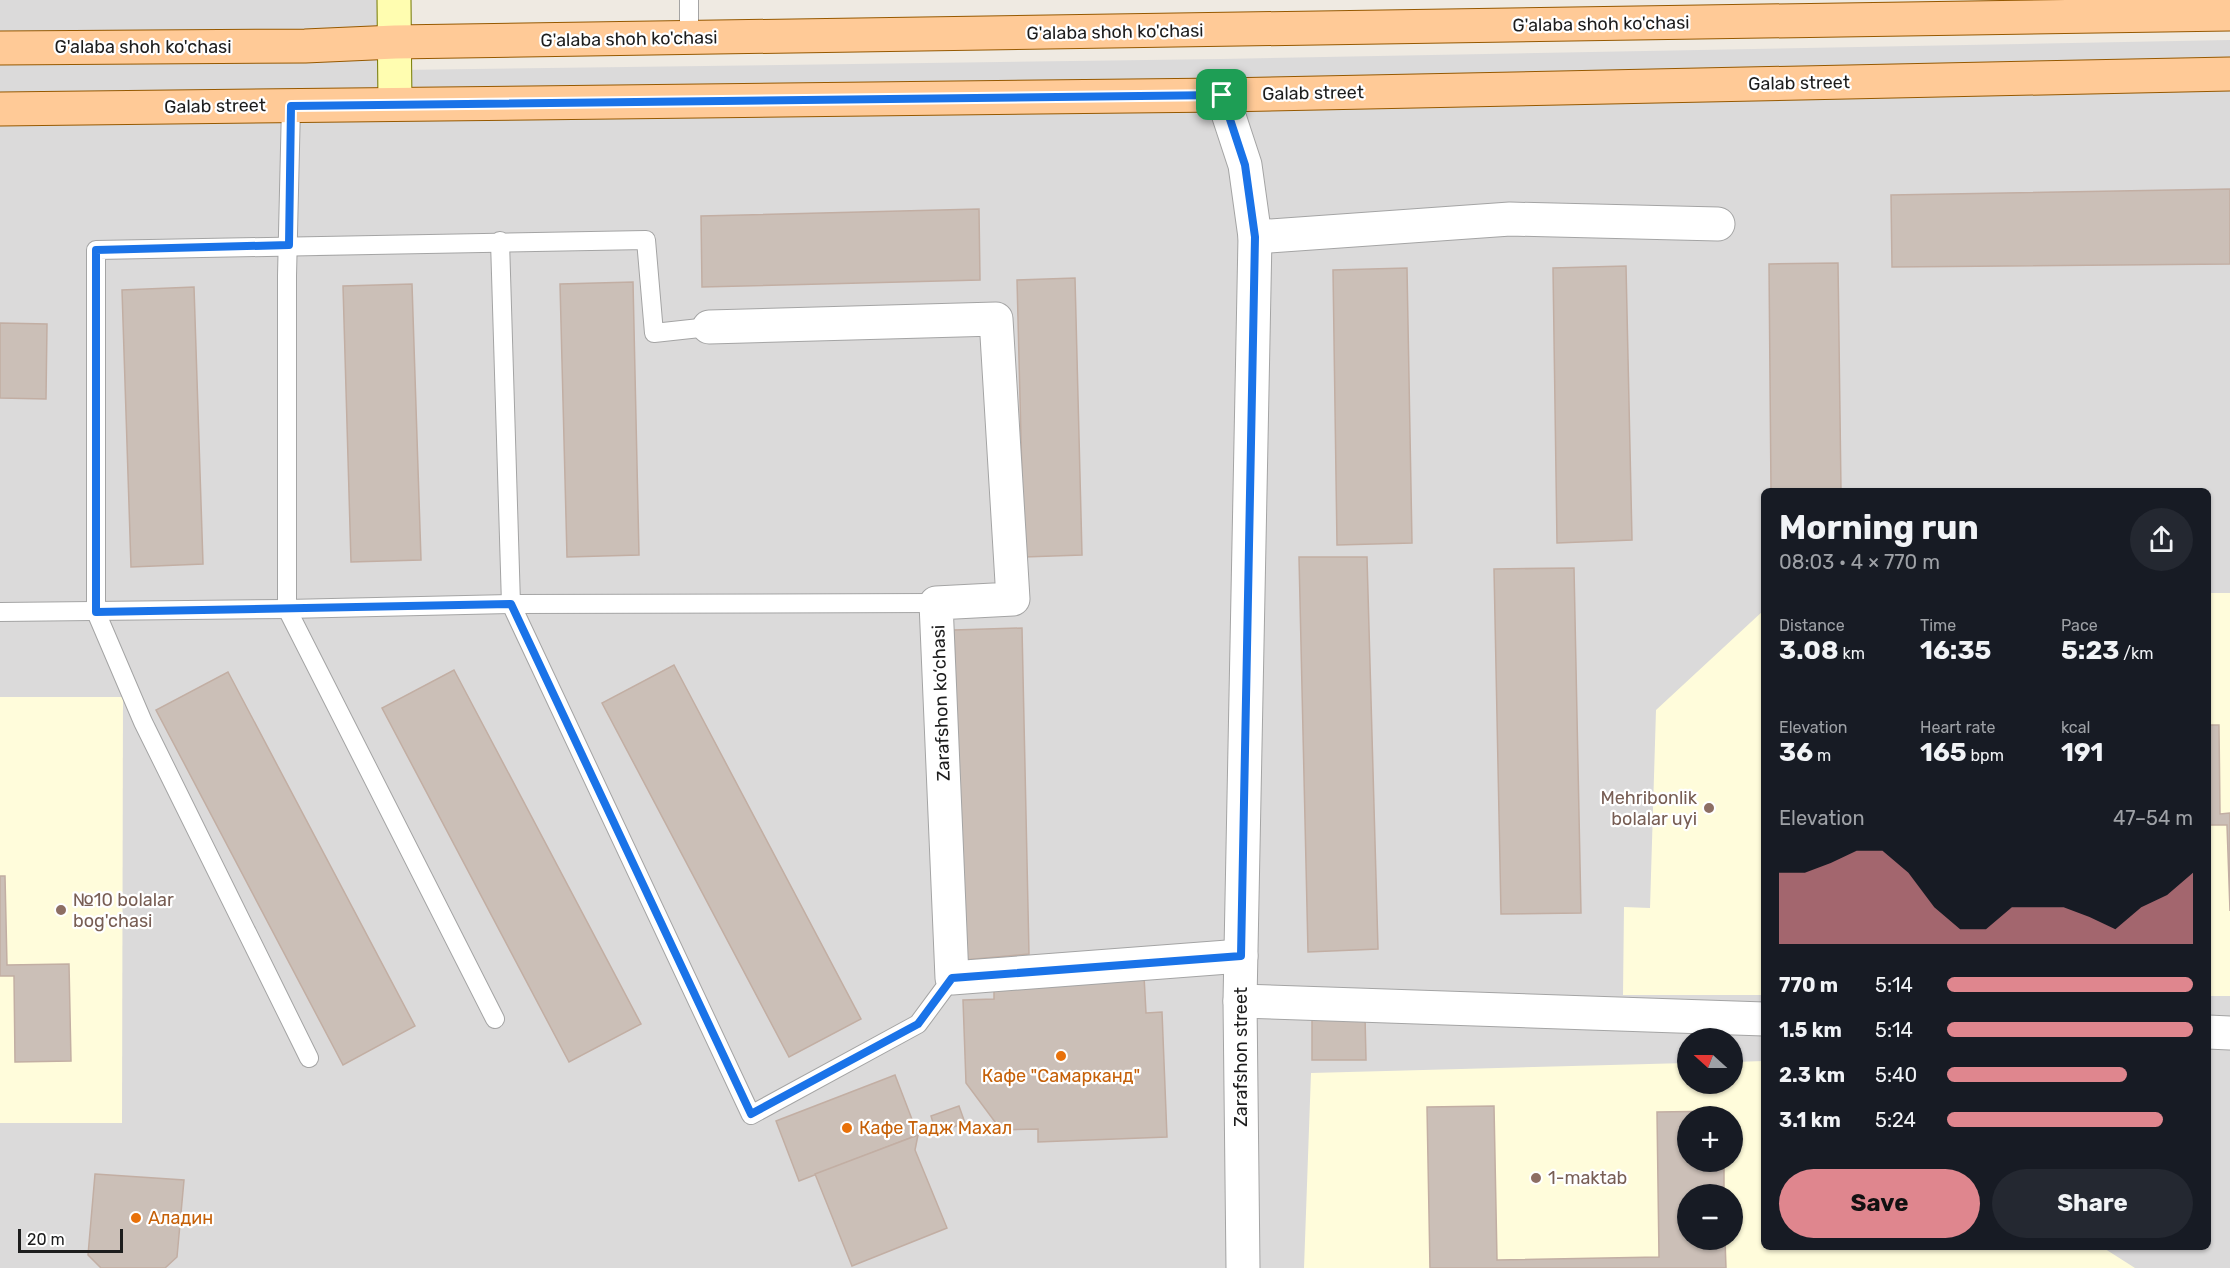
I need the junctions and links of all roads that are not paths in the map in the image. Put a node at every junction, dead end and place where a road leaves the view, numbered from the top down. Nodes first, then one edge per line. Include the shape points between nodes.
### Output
1 (394, 0) edge
2 (689, 0) edge
3 (2230, 14) edge
4 (689, 38) junction
5 (395, 42) junction
6 (0, 48) edge
7 (2230, 74) edge
8 (1222, 95) junction
9 (395, 104) junction
10 (291, 106) junction
11 (0, 109) edge
12 (1718, 224) dead end
13 (1255, 237) junction
14 (500, 242) junction
15 (289, 245) junction
16 (709, 327) joint
17 (936, 603) junction
18 (511, 604) junction
19 (287, 609) junction
20 (0, 612) edge
21 (96, 612) junction
22 (1241, 956) junction
23 (952, 978) junction
24 (1240, 1001) junction
25 (495, 1019) dead end
26 (1761, 1019) edge
27 (2211, 1032) edge
28 (2230, 1033) edge
29 (309, 1058) dead end
30 (1244, 1268) edge

1 - 5 street
2 - 4 lane
3 - 4 main road, G'alaba shoh ko'chasi
4 - 5 main road, G'alaba shoh ko'chasi
5 - 6 main road, G'alaba shoh ko'chasi
5 - 9 street
7 - 8 main road, Galab street
8 - 9 main road, Galab street
8 - 13 street, Zarafshon street via 1245,165
9 - 10 main road, Galab street
10 - 11 main road, Galab street
10 - 15 lane
12 - 13 street via 1510,219
13 - 22 street, Zarafshon street
14 - 15 lane
14 - 16 lane via 646,240 654,333
14 - 18 lane
15 - 19 lane
15 - 21 lane via 96,250
16 - 17 street, Zarafshon ko‘chasi via 996,319 1013,599
17 - 18 lane
17 - 23 street, Zarafshon ko‘chasi
18 - 19 lane
18 - 23 lane via 751,1114 918,1024
19 - 21 lane
19 - 25 lane
20 - 21 lane
21 - 29 lane via 143,722
22 - 23 street
22 - 24 street, Zarafshon street
24 - 26 street
24 - 30 street, Zarafshon street
27 - 28 street

